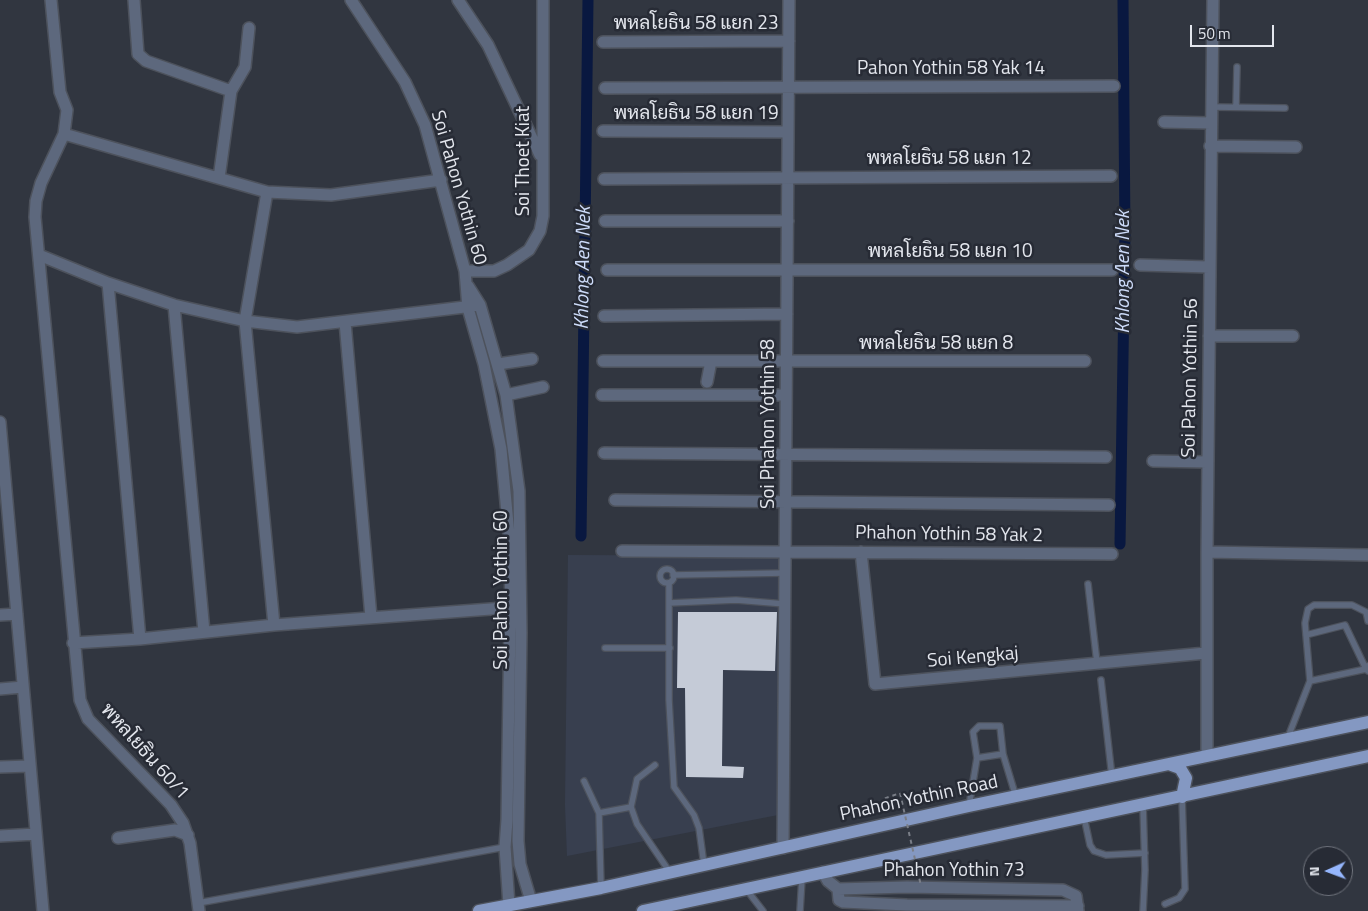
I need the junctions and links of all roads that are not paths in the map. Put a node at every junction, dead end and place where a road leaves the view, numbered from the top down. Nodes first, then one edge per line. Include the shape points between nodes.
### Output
1 (51, 0) edge
2 (134, 0) edge
3 (351, 0) edge
4 (458, 0) edge
5 (543, 0) edge
6 (789, 0) edge
7 (1213, 0) edge
8 (249, 28) dead end
9 (789, 41) junction
10 (603, 42) dead end
11 (1236, 67) dead end
12 (1114, 86) dead end
13 (789, 87) junction
14 (605, 88) dead end
15 (231, 92) junction
16 (1212, 107) junction
17 (1236, 107) junction
18 (1286, 108) dead end
19 (1164, 122) dead end
20 (1211, 123) junction
21 (603, 131) dead end
22 (788, 132) junction
23 (64, 134) junction
24 (1210, 146) junction
25 (1296, 148) dead end
26 (542, 159) junction
27 (1111, 176) dead end
28 (219, 178) junction
29 (788, 178) junction
30 (604, 179) dead end
31 (441, 180) junction
32 (267, 192) junction
33 (605, 221) dead end
34 (788, 222) junction
35 (39, 255) junction
36 (1140, 265) dead end
37 (1209, 267) junction
38 (787, 269) junction
39 (607, 270) dead end
40 (1112, 270) dead end
41 (466, 271) junction
42 (108, 282) junction
43 (468, 284) junction
44 (174, 305) junction
45 (480, 305) junction
46 (468, 308) junction
47 (787, 314) junction
48 (604, 316) dead end
49 (245, 320) junction
50 (345, 322) junction
51 (1209, 336) junction
52 (1293, 336) dead end
53 (532, 359) dead end
54 (603, 361) dead end
55 (711, 361) junction
56 (787, 361) junction
57 (1086, 361) dead end
58 (498, 364) junction
59 (707, 382) dead end
60 (543, 387) dead end
61 (506, 394) junction
62 (602, 395) dead end
63 (786, 395) junction
64 (0, 422) edge
65 (604, 454) dead end
66 (786, 455) junction
67 (1106, 457) dead end
68 (1153, 461) dead end
69 (1207, 462) junction
70 (2, 463) edge
71 (615, 500) dead end
72 (786, 502) junction
73 (1109, 505) dead end
74 (5, 537) edge
75 (622, 551) dead end
76 (785, 552) junction
77 (861, 552) junction
78 (1207, 552) junction
79 (1112, 554) dead end
80 (1368, 555) edge
81 (785, 573) junction
82 (673, 575) junction
83 (668, 583) junction
84 (1088, 584) dead end
85 (669, 603) junction
86 (785, 604) junction
87 (515, 607) junction
88 (17, 614) junction
89 (0, 615) edge
90 (371, 617) junction
91 (1368, 622) edge
92 (274, 625) junction
93 (204, 632) junction
94 (516, 633) junction
95 (1306, 635) junction
96 (140, 639) junction
97 (73, 643) junction
98 (605, 648) dead end
99 (670, 648) junction
100 (1206, 654) junction
101 (1097, 663) junction
102 (1367, 669) edge
103 (1101, 680) dead end
104 (1310, 681) junction
105 (23, 687) junction
106 (0, 689) edge
107 (1368, 722) edge
108 (1287, 739) junction
109 (1003, 754) junction
110 (1207, 756) junction
111 (1368, 756) edge
112 (977, 758) junction
113 (1169, 764) junction
114 (655, 765) dead end
115 (30, 766) junction
116 (0, 767) edge
117 (1112, 777) junction
118 (584, 781) dead end
119 (1016, 797) junction
120 (1182, 797) junction
121 (1144, 805) junction
122 (969, 806) junction
123 (631, 807) junction
124 (599, 813) junction
125 (1084, 817) junction
126 (36, 834) junction
127 (188, 835) junction
128 (0, 836) edge
129 (118, 838) dead end
130 (504, 847) junction
131 (783, 848) junction
132 (1145, 853) junction
133 (704, 865) junction
134 (824, 872) junction
135 (670, 873) junction
136 (802, 878) junction
137 (915, 887) junction
138 (601, 888) junction
139 (746, 889) junction
140 (838, 889) junction
141 (531, 901) junction
142 (1165, 904) dead end
143 (509, 905) junction
144 (199, 907) edge
145 (672, 908) edge
146 (912, 908) edge
147 (1078, 908) edge
148 (43, 911) edge
149 (479, 911) edge
150 (643, 911) edge
151 (763, 911) edge
152 (800, 911) edge
153 (1143, 911) edge

1 - 23 street, พหลโยธิน 60/1 via 60,92 67,110
2 - 15 street via 138,54 146,61
3 - 31 street, Soi Pahon Yothin 60 via 405,82 424,125
4 - 26 street via 488,45
5 - 26 street, Soi Thoet Kiat
6 - 9 street, Soi Phahon Yothin 58
7 - 16 street, Soi Pahon Yothin 56
8 - 15 street via 245,67
9 - 10 street, พหลโยธิน 58 แยก 23
9 - 13 street, Soi Phahon Yothin 58
11 - 17 lane
12 - 13 street, Pahon Yothin 58 Yak 14
13 - 14 street, Pahon Yothin 58 Yak 14
13 - 22 street, Soi Phahon Yothin 58
15 - 28 street
16 - 17 lane
16 - 20 street, Soi Pahon Yothin 56
17 - 18 lane
19 - 20 street
20 - 24 street, Soi Pahon Yothin 56
21 - 22 street, พหลโยธิน 58 แยก 19
22 - 29 street, Soi Phahon Yothin 58
23 - 28 street
23 - 35 street, พหลโยธิน 60/1 via 41,183 36,202
24 - 25 street
24 - 37 street, Soi Pahon Yothin 56
26 - 41 street, Soi Thoet Kiat via 543,216 536,239 519,257 494,271
27 - 29 street, พหลโยธิน 58 แยก 12
28 - 32 street
29 - 30 street, พหลโยธิน 58 แยก 12
29 - 34 street, Soi Phahon Yothin 58
31 - 32 street via 331,195
31 - 41 street, Soi Pahon Yothin 60
32 - 49 street
33 - 34 street
34 - 38 street, Soi Phahon Yothin 58
35 - 42 street
35 - 97 street, พหลโยธิน 60/1
36 - 37 street
37 - 51 street, Soi Pahon Yothin 56
38 - 39 street, พหลโยธิน 58 แยก 10
38 - 40 street, พหลโยธิน 58 แยก 10
38 - 47 street, Soi Phahon Yothin 58
41 - 43 street, Soi Pahon Yothin 60
42 - 44 street
42 - 96 street
43 - 45 street, Soi Pahon Yothin 60
43 - 46 street, Soi Pahon Yothin 60
44 - 49 street
44 - 93 street
45 - 46 street
45 - 58 street, Soi Pahon Yothin 60
46 - 50 street
46 - 87 street, Soi Pahon Yothin 60 via 484,364 501,449
47 - 48 street
47 - 56 street, Soi Phahon Yothin 58
49 - 50 street via 297,327
49 - 92 street
50 - 90 street
51 - 52 street
51 - 69 street, Soi Pahon Yothin 56
53 - 58 street
54 - 55 street, พหลโยธิน 58 แยก 8
55 - 56 street, พหลโยธิน 58 แยก 8
55 - 59 street
56 - 57 street, พหลโยธิน 58 แยก 8
56 - 63 street, Soi Phahon Yothin 58
58 - 61 street, Soi Pahon Yothin 60
60 - 61 street
61 - 87 street, Soi Pahon Yothin 60 via 519,491
62 - 63 street
63 - 66 street, Soi Phahon Yothin 58
64 - 70 street
65 - 66 street
66 - 67 street
66 - 72 street, Soi Phahon Yothin 58
68 - 69 street
69 - 78 street, Soi Pahon Yothin 56
70 - 74 street
71 - 72 street
72 - 73 street
72 - 76 street, Soi Phahon Yothin 58
74 - 88 street
75 - 76 street, Phahon Yothin 58 Yak 2
76 - 77 street, Phahon Yothin 58 Yak 2
76 - 81 street, Soi Phahon Yothin 58
77 - 79 street, Phahon Yothin 58 Yak 2
77 - 101 street, Soi Kengkaj via 875,684
78 - 80 street
78 - 100 street, Soi Pahon Yothin 56
81 - 82 lane
81 - 86 street, Soi Phahon Yothin 58
82 - 83 lane
82 - 83 lane via 670,570 661,572 661,580
83 - 85 lane
84 - 101 lane
85 - 86 lane via 736,600
85 - 99 lane
86 - 131 street, Soi Phahon Yothin 58
87 - 90 street
87 - 94 street, Soi Pahon Yothin 60
88 - 89 street
88 - 105 street
90 - 92 street
91 - 95 lane via 1366,612 1352,605 1314,605 1305,616
92 - 93 street
93 - 96 street
94 - 130 street, Soi Pahon Yothin 60
94 - 141 street, Soi Pahon Yothin 60 via 518,842 520,864
95 - 102 lane via 1345,625
95 - 104 lane
96 - 97 street
97 - 127 street, พหลโยธิน 60/1 via 80,700 88,719 171,805
98 - 99 lane
99 - 133 lane via 668,700 674,787 694,815
100 - 101 street, Soi Kengkaj
100 - 110 street, Soi Pahon Yothin 56
102 - 104 lane
103 - 117 lane
104 - 108 lane
105 - 106 street
105 - 115 street
107 - 108 main road, Phahon Yothin Road
108 - 110 main road, Phahon Yothin Road
109 - 112 lane
109 - 112 lane via 1000,726 979,726 973,732
109 - 119 lane
110 - 113 main road, Phahon Yothin Road
111 - 120 main road
112 - 122 lane
113 - 117 main road, Phahon Yothin Road
113 - 120 main road via 1180,768 1186,778
114 - 123 lane via 637,779
115 - 116 street
115 - 126 street
117 - 119 main road, Phahon Yothin Road
118 - 124 lane
119 - 122 main road, Phahon Yothin Road
120 - 121 main road
120 - 142 lane via 1185,889 1179,898
121 - 125 main road
121 - 132 lane
122 - 131 main road, Phahon Yothin Road
123 - 124 lane
123 - 135 lane via 637,824
124 - 138 lane
125 - 132 lane via 1094,851 1106,855
125 - 134 main road
126 - 128 street
126 - 148 street
127 - 129 street via 175,830
127 - 144 street, พหลโยธิน 60/1
130 - 143 street, Soi Pahon Yothin 60
130 - 144 lane
131 - 133 main road, Phahon Yothin Road
132 - 153 lane
133 - 135 main road, Phahon Yothin Road
134 - 136 main road
134 - 140 street via 828,881
135 - 138 main road, Phahon Yothin Road
136 - 139 main road
136 - 152 lane
137 - 140 street, Phahon Yothin 73
137 - 146 street
137 - 147 street, Phahon Yothin 73 via 1063,890 1076,896
138 - 141 main road, Phahon Yothin Road
139 - 145 main road
139 - 151 lane
140 - 146 street via 839,900 843,902
141 - 143 main road, Phahon Yothin Road
143 - 149 main road, Phahon Yothin Road
145 - 150 main road
146 - 147 street

